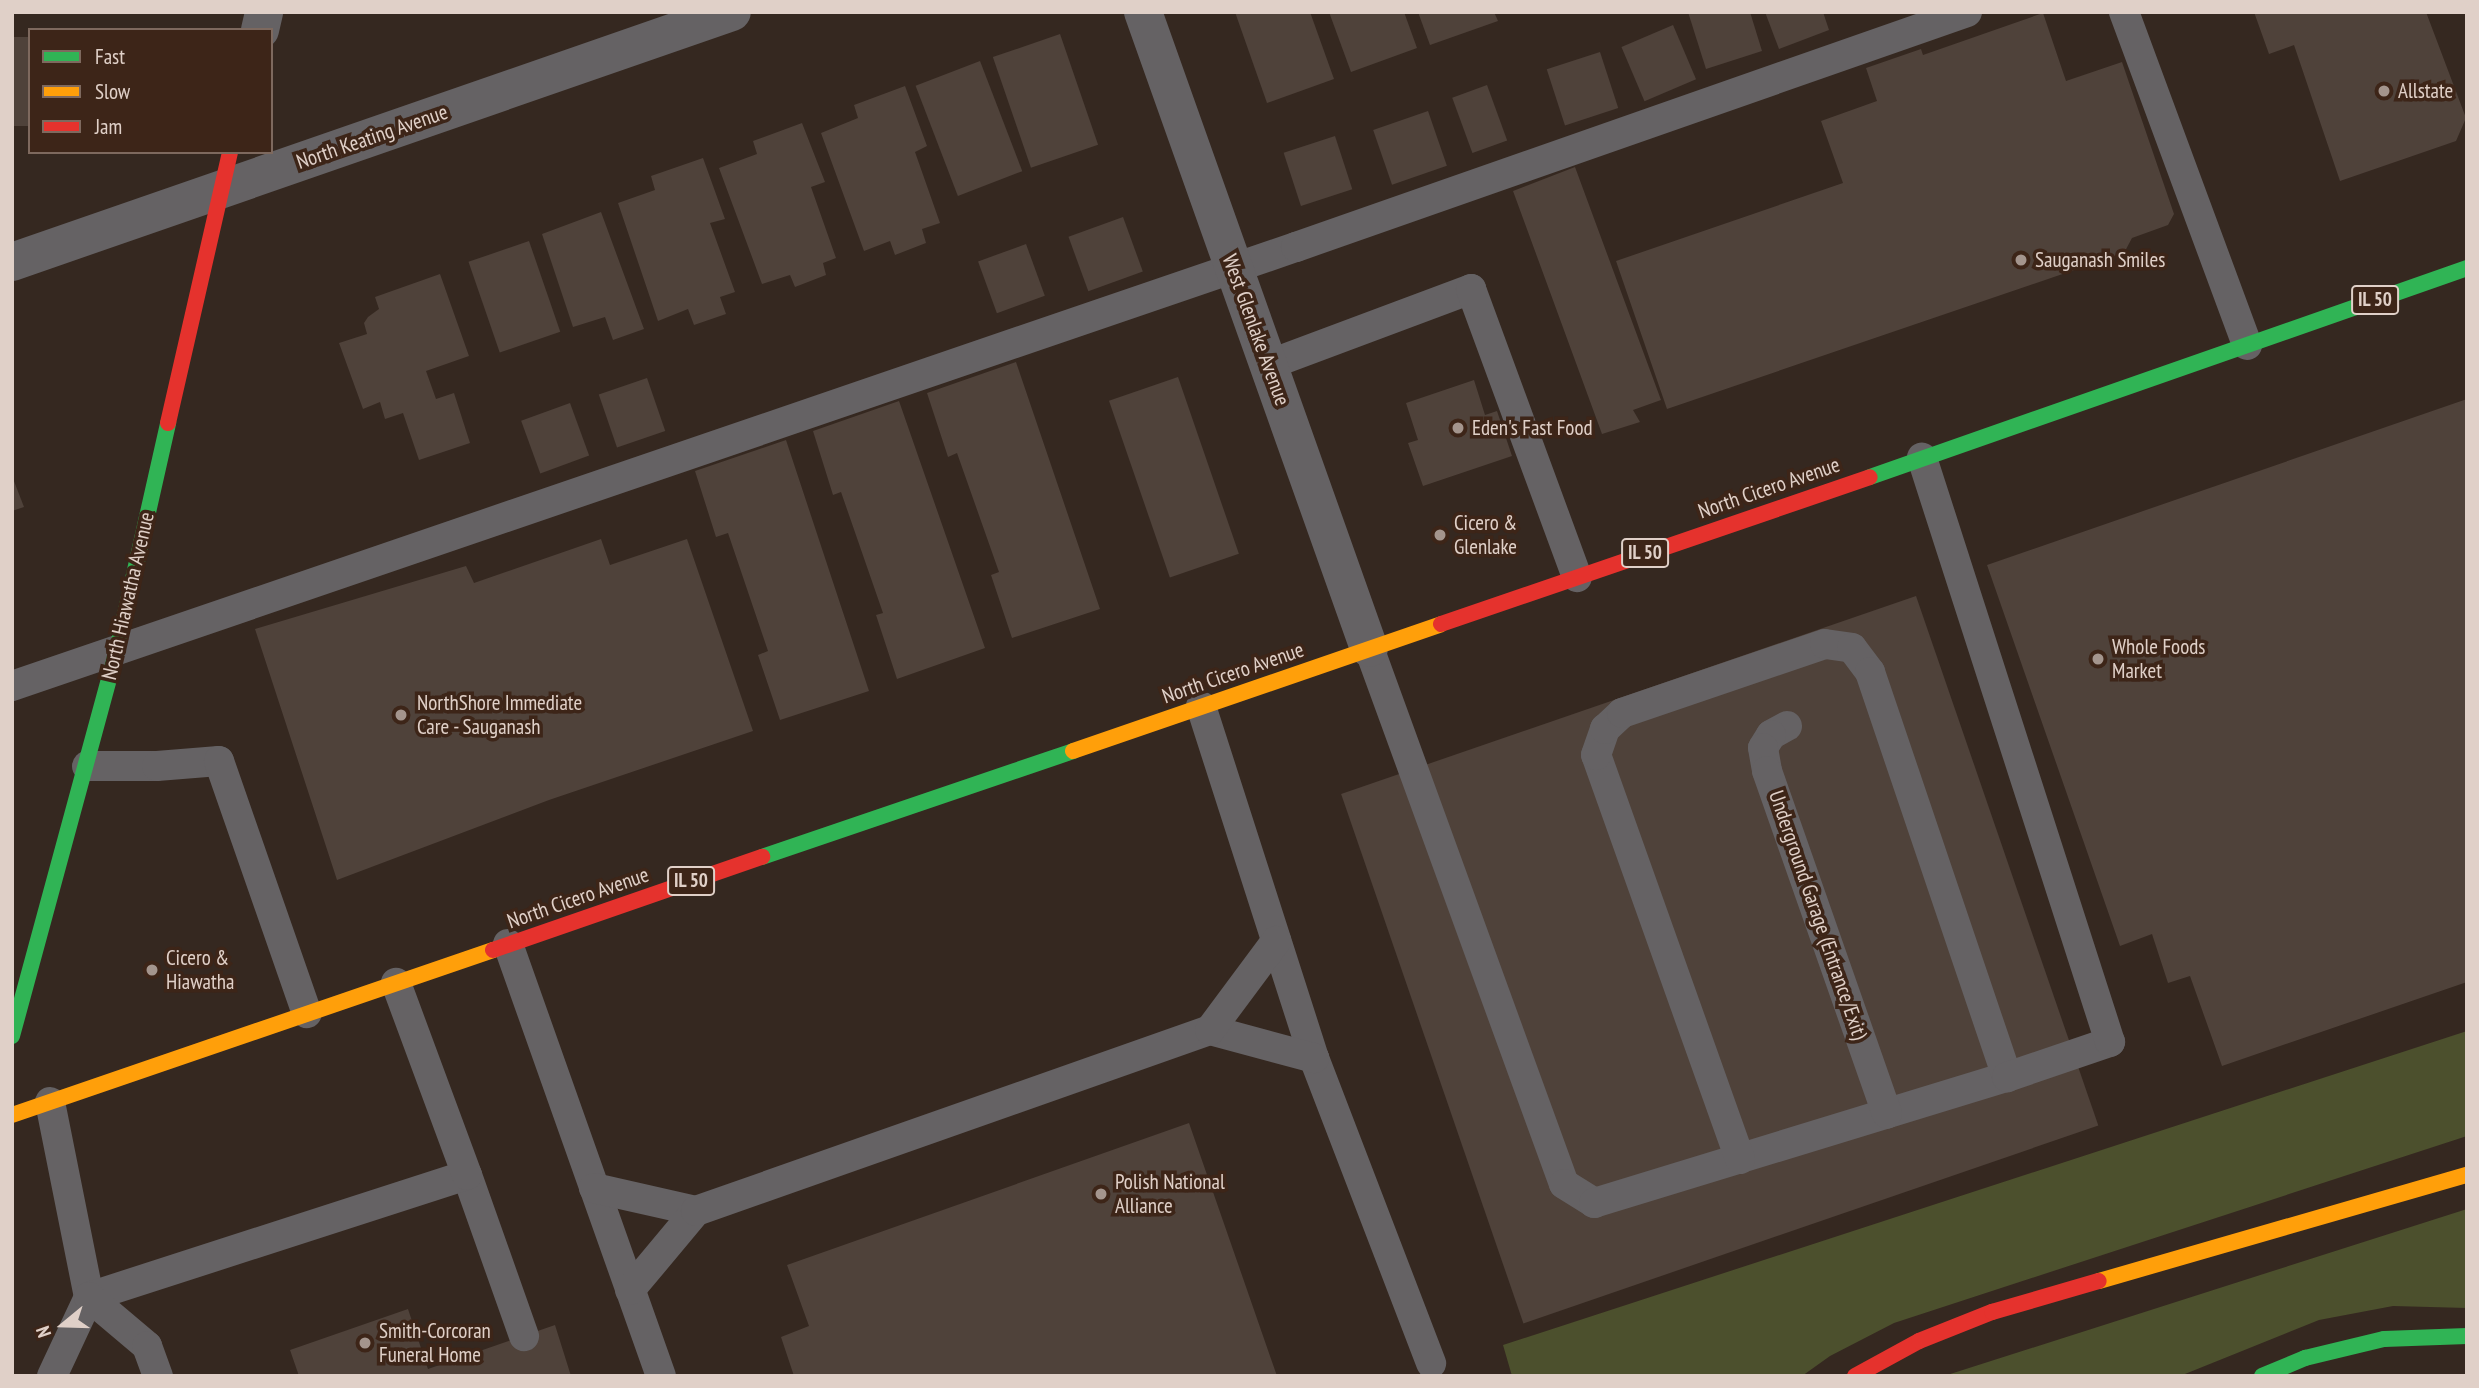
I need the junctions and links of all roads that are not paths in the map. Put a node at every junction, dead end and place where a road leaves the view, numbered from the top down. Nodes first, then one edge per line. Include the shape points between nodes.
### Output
1 (732, 12) edge
2 (1143, 12) edge
3 (1967, 12) edge
4 (2124, 12) edge
5 (230, 154) edge
6 (221, 190) junction
7 (12, 262) edge
8 (2467, 268) edge
9 (1233, 269) junction
10 (2247, 345) junction
11 (1269, 365) junction
12 (1922, 458) junction
13 (1577, 577) junction
14 (1369, 648) junction
15 (117, 650) junction
16 (12, 686) edge
17 (1200, 706) junction
18 (1787, 726) dead end
19 (86, 766) junction
20 (1276, 941) junction
21 (508, 944) junction
22 (396, 983) junction
23 (307, 1013) junction
24 (1210, 1030) junction
25 (12, 1036) edge
26 (1314, 1058) junction
27 (2007, 1077) junction
28 (50, 1102) junction
29 (1887, 1114) junction
30 (12, 1115) edge
31 (1740, 1158) junction
32 (467, 1175) junction
33 (2467, 1175) edge
34 (594, 1188) junction
35 (696, 1211) junction
36 (631, 1290) junction
37 (89, 1297) junction
38 (524, 1336) dead end
39 (2467, 1336) edge
40 (1432, 1363) dead end
41 (52, 1376) edge
42 (158, 1376) edge
43 (661, 1376) edge
44 (1855, 1376) edge
45 (2262, 1376) edge

1 - 6 street, North Keating Avenue
2 - 9 street, West Glenlake Avenue
3 - 9 lane
4 - 10 lane
5 - 6 main road, North Hiawatha Avenue
6 - 7 street, North Keating Avenue
6 - 15 main road, North Hiawatha Avenue
8 - 10 main road, North Cicero Avenue / IL 50
9 - 11 street, West Glenlake Avenue
9 - 15 lane
10 - 12 main road, North Cicero Avenue / IL 50
11 - 13 lane via 1471,289
11 - 14 street, West Glenlake Avenue
12 - 13 main road, North Cicero Avenue / IL 50
12 - 27 lane via 2110,1042
13 - 14 main road, North Cicero Avenue / IL 50
14 - 17 main road, North Cicero Avenue / IL 50
14 - 31 lane via 1564,1184 1594,1203
15 - 16 lane
15 - 19 main road, North Hiawatha Avenue
17 - 20 lane
17 - 21 main road, North Cicero Avenue / IL 50
18 - 29 lane, Underground Garage (Entrance/Exit) via 1772,735 1763,748 1767,771
19 - 23 lane via 219,761
19 - 25 main road, North Hiawatha Avenue
20 - 24 lane
20 - 26 lane
21 - 22 main road, North Cicero Avenue / IL 50
21 - 34 lane
22 - 23 main road, North Cicero Avenue / IL 50
22 - 32 lane
23 - 28 main road, North Cicero Avenue / IL 50
24 - 26 lane
24 - 35 lane
26 - 40 lane
27 - 29 lane
27 - 31 lane via 1870,672 1852,648 1825,644 1622,713 1605,729 1596,755
28 - 30 main road, North Cicero Avenue / IL 50
28 - 37 lane
29 - 31 lane
32 - 37 lane
32 - 38 lane
33 - 44 main road via 1992,1312 1919,1341
34 - 35 lane
34 - 36 lane
35 - 36 lane
36 - 43 lane
37 - 41 lane
37 - 42 lane via 147,1346
39 - 45 main road via 2384,1339 2305,1358

